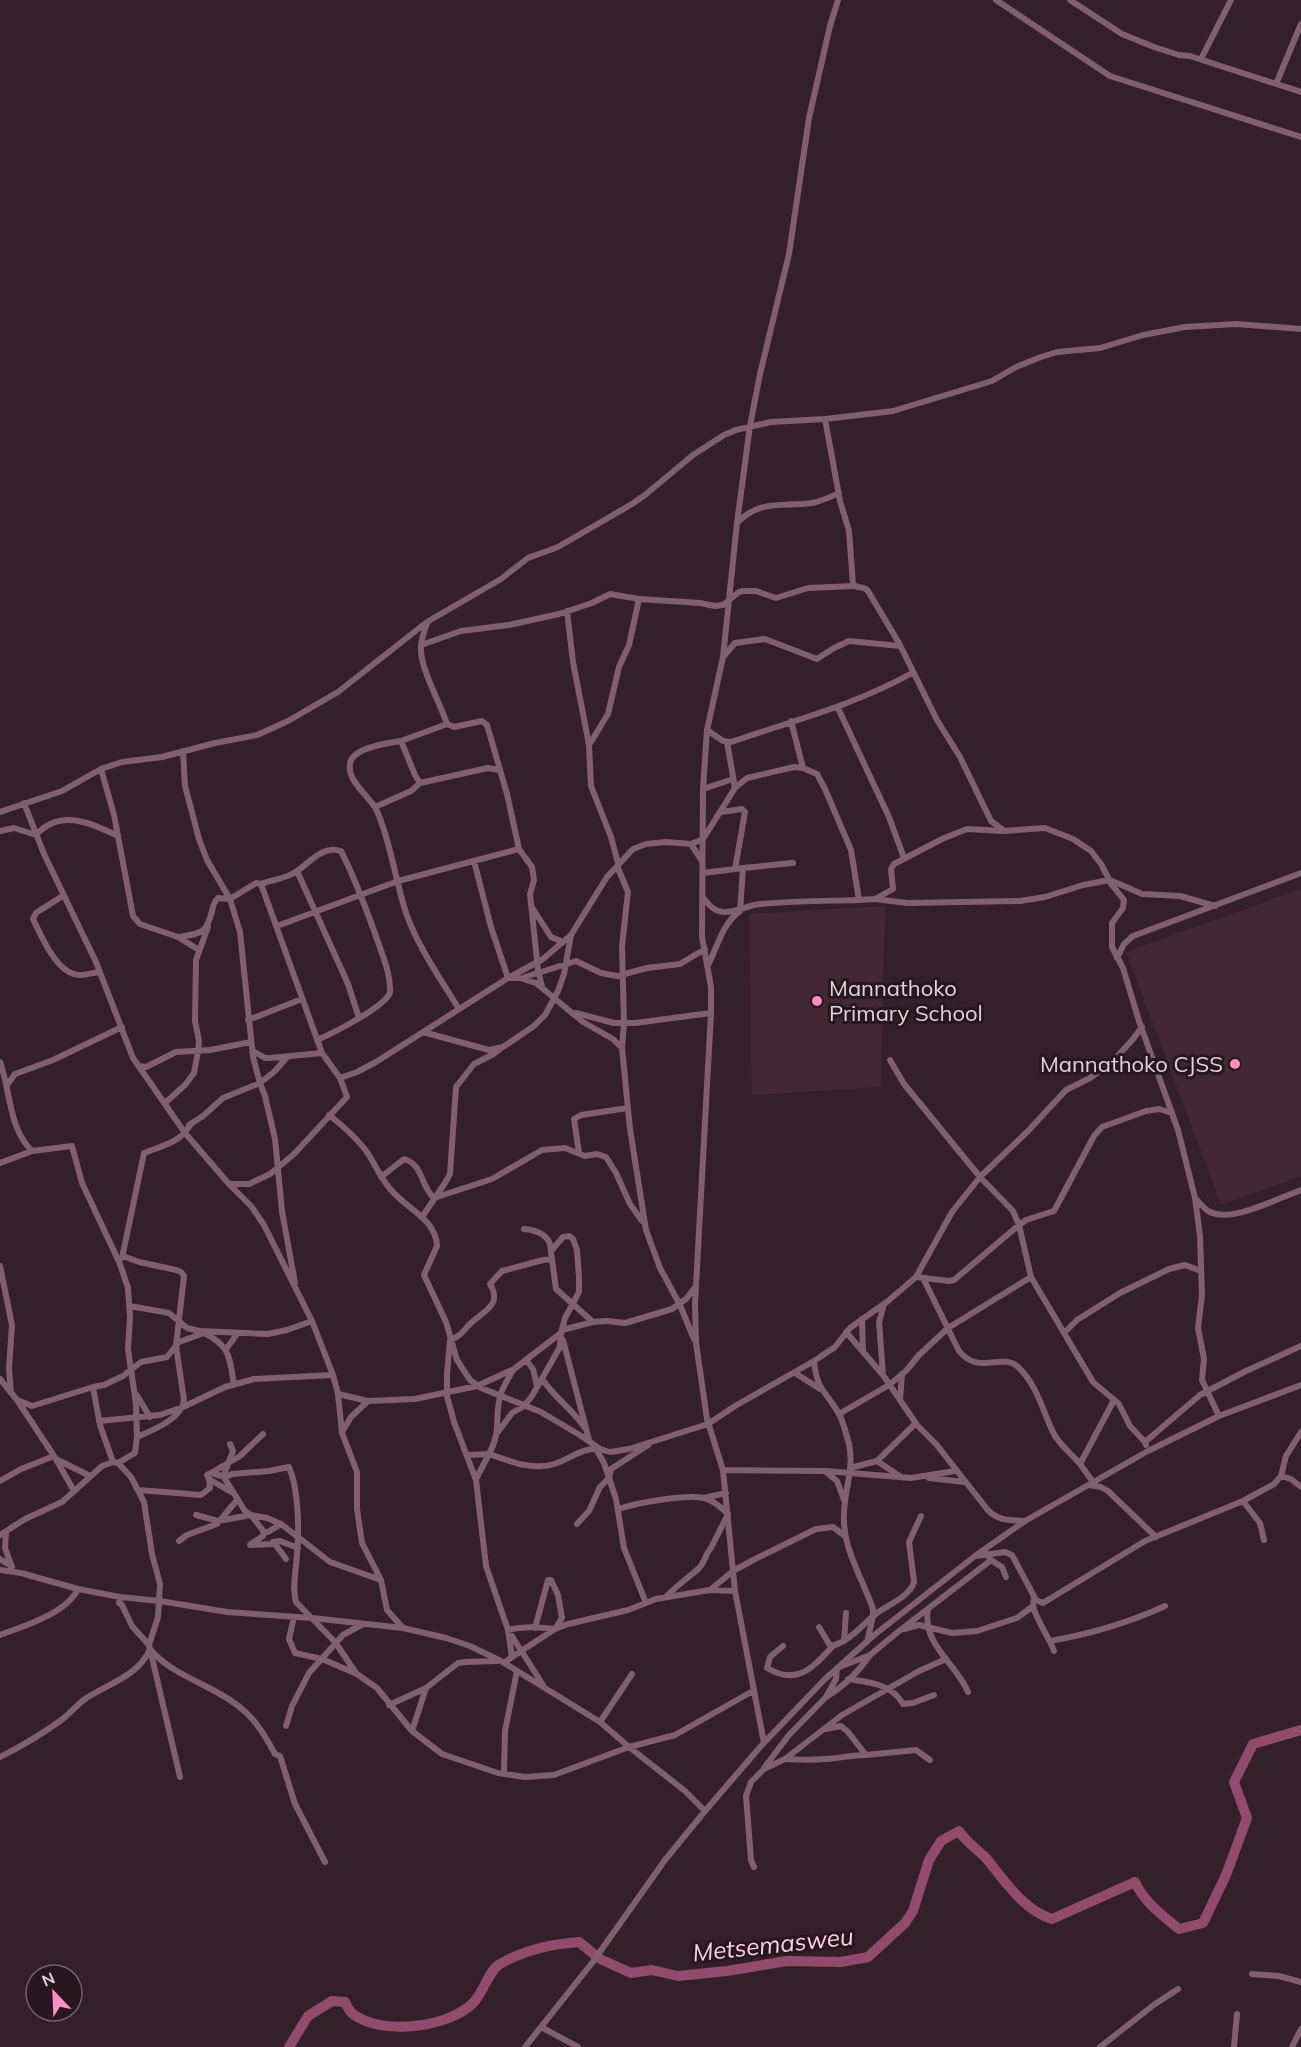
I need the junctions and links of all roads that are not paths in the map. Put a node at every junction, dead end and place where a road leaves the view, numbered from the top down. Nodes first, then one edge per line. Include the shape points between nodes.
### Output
1 (838, 0) edge
2 (996, 0) edge
3 (1070, 0) edge
4 (1231, 0) edge
5 (1301, 24) edge
6 (1202, 59) junction
7 (1276, 84) junction
8 (1301, 92) edge
9 (1301, 136) edge
10 (1301, 329) edge
11 (825, 419) junction
12 (750, 426) junction
13 (839, 493) junction
14 (737, 523) junction
15 (854, 586) junction
16 (639, 599) junction
17 (729, 600) junction
18 (715, 606) junction
19 (567, 611) junction
20 (727, 619) junction
21 (428, 622) junction
22 (421, 645) junction
23 (900, 646) junction
24 (723, 657) junction
25 (912, 673) junction
26 (838, 708) junction
27 (791, 721) junction
28 (447, 724) junction
29 (707, 730) junction
30 (401, 741) junction
31 (727, 742) junction
32 (589, 746) junction
33 (183, 751) junction
34 (803, 768) junction
35 (101, 769) junction
36 (499, 770) junction
37 (733, 779) junction
38 (420, 783) junction
39 (735, 788) junction
40 (703, 789) junction
41 (24, 803) junction
42 (375, 807) junction
43 (0, 812) edge
44 (721, 812) junction
45 (0, 831) edge
46 (1003, 831) junction
47 (36, 835) junction
48 (118, 836) junction
49 (703, 839) junction
50 (691, 844) junction
51 (519, 849) junction
52 (904, 858) junction
53 (474, 861) junction
54 (793, 863) dead end
55 (618, 864) junction
56 (704, 865) junction
57 (739, 869) junction
58 (297, 871) junction
59 (703, 873) junction
60 (1301, 873) edge
61 (1110, 880) junction
62 (398, 881) junction
63 (261, 884) junction
64 (360, 894) junction
65 (64, 895) junction
66 (702, 896) junction
67 (230, 899) junction
68 (875, 899) junction
69 (859, 900) junction
70 (531, 906) junction
71 (1215, 906) junction
72 (740, 911) junction
73 (316, 912) junction
74 (277, 926) junction
75 (208, 927) junction
76 (571, 934) junction
77 (178, 937) junction
78 (563, 942) junction
79 (705, 949) junction
80 (199, 950) junction
81 (1117, 958) junction
82 (537, 962) junction
83 (566, 963) junction
84 (707, 965) junction
85 (99, 972) junction
86 (539, 974) junction
87 (622, 975) junction
88 (508, 978) junction
89 (520, 978) junction
90 (542, 987) junction
91 (302, 999) junction
92 (554, 1000) junction
93 (459, 1009) junction
94 (572, 1012) junction
95 (711, 1013) junction
96 (358, 1017) junction
97 (248, 1020) junction
98 (624, 1023) junction
99 (1142, 1027) junction
100 (122, 1028) junction
101 (423, 1032) junction
102 (317, 1040) junction
103 (251, 1042) junction
104 (503, 1047) junction
105 (622, 1048) junction
106 (198, 1051) junction
107 (253, 1051) junction
108 (322, 1053) junction
109 (287, 1056) junction
110 (890, 1060) dead end
111 (1, 1065) edge
112 (138, 1066) junction
113 (15, 1074) junction
114 (340, 1078) junction
115 (260, 1083) junction
116 (7, 1085) junction
117 (165, 1104) junction
118 (628, 1108) junction
119 (1172, 1113) junction
120 (329, 1115) junction
121 (191, 1124) junction
122 (180, 1126) junction
123 (185, 1133) junction
124 (32, 1151) junction
125 (579, 1153) junction
126 (0, 1163) edge
127 (279, 1167) junction
128 (381, 1176) junction
129 (980, 1177) junction
130 (229, 1184) junction
131 (1301, 1190) edge
132 (434, 1198) junction
133 (1195, 1198) junction
134 (422, 1217) junction
135 (1019, 1225) junction
136 (645, 1226) junction
137 (524, 1229) dead end
138 (552, 1255) junction
139 (123, 1256) junction
140 (120, 1264) junction
141 (0, 1266) edge
142 (1201, 1271) junction
143 (920, 1277) junction
144 (1031, 1277) junction
145 (696, 1286) junction
146 (297, 1291) junction
147 (572, 1304) junction
148 (884, 1304) junction
149 (130, 1305) junction
150 (680, 1305) junction
151 (178, 1319) junction
152 (862, 1319) junction
153 (312, 1321) junction
154 (593, 1322) junction
155 (948, 1328) junction
156 (562, 1331) junction
157 (202, 1332) junction
158 (846, 1332) junction
159 (1065, 1332) junction
160 (238, 1334) junction
161 (450, 1340) junction
162 (696, 1343) junction
163 (176, 1346) junction
164 (1301, 1346) edge
165 (226, 1348) junction
166 (862, 1351) junction
167 (10, 1358) junction
168 (526, 1360) junction
169 (1, 1362) edge
170 (814, 1362) junction
171 (132, 1369) junction
172 (514, 1369) junction
173 (795, 1373) junction
174 (902, 1374) junction
175 (333, 1375) junction
176 (883, 1375) junction
177 (0, 1379) edge
178 (542, 1379) junction
179 (234, 1385) junction
180 (889, 1385) junction
181 (1301, 1385) edge
182 (477, 1386) junction
183 (93, 1387) junction
184 (537, 1387) junction
185 (820, 1389) junction
186 (1208, 1391) junction
187 (447, 1392) junction
188 (11, 1393) junction
189 (136, 1393) junction
190 (339, 1394) junction
191 (500, 1397) junction
192 (17, 1400) junction
193 (900, 1400) junction
194 (1114, 1400) junction
195 (368, 1401) junction
196 (524, 1406) junction
197 (183, 1407) junction
198 (839, 1414) junction
199 (1219, 1416) junction
200 (150, 1417) junction
201 (136, 1418) junction
202 (99, 1421) junction
203 (916, 1423) junction
204 (708, 1424) junction
205 (587, 1431) junction
206 (1301, 1431) edge
207 (498, 1432) junction
208 (342, 1433) junction
209 (263, 1434) dead end
210 (137, 1437) junction
211 (589, 1441) junction
212 (1145, 1442) junction
213 (650, 1443) junction
214 (230, 1444) dead end
215 (598, 1449) junction
216 (1148, 1451) junction
217 (489, 1454) junction
218 (467, 1455) junction
219 (55, 1458) junction
220 (877, 1461) junction
221 (229, 1462) junction
222 (116, 1463) junction
223 (1080, 1464) junction
224 (723, 1470) junction
225 (850, 1470) junction
226 (826, 1471) junction
227 (955, 1471) junction
228 (90, 1476) junction
229 (210, 1476) junction
230 (1281, 1476) junction
231 (225, 1477) junction
232 (926, 1477) junction
233 (609, 1478) junction
234 (902, 1478) junction
235 (476, 1480) junction
236 (0, 1481) edge
237 (964, 1482) junction
238 (1090, 1484) junction
239 (1301, 1487) edge
240 (139, 1490) junction
241 (74, 1491) junction
242 (233, 1493) junction
243 (726, 1493) junction
244 (704, 1498) junction
245 (237, 1500) junction
246 (1243, 1501) junction
247 (845, 1505) junction
248 (618, 1509) junction
249 (728, 1514) junction
250 (196, 1515) dead end
251 (251, 1515) junction
252 (921, 1516) dead end
253 (218, 1521) junction
254 (1025, 1521) junction
255 (281, 1524) junction
256 (577, 1524) dead end
257 (264, 1532) junction
258 (3, 1533) edge
259 (845, 1536) junction
260 (298, 1537) junction
261 (1156, 1537) junction
262 (179, 1540) dead end
263 (1264, 1540) dead end
264 (272, 1542) junction
265 (2, 1545) edge
266 (298, 1548) junction
267 (975, 1556) junction
268 (989, 1557) junction
269 (0, 1559) edge
270 (286, 1559) dead end
271 (12, 1567) junction
272 (0, 1570) edge
273 (733, 1571) junction
274 (21, 1574) junction
275 (1006, 1578) dead end
276 (381, 1580) junction
277 (78, 1589) junction
278 (710, 1590) junction
279 (735, 1592) junction
280 (1034, 1596) junction
281 (120, 1597) junction
282 (666, 1597) junction
283 (160, 1601) junction
284 (646, 1602) junction
285 (1033, 1606) junction
286 (1165, 1606) dead end
287 (928, 1608) junction
288 (846, 1613) dead end
289 (873, 1616) junction
290 (294, 1617) junction
291 (312, 1618) junction
292 (364, 1624) junction
293 (819, 1627) dead end
294 (403, 1628) junction
295 (535, 1628) junction
296 (928, 1628) junction
297 (555, 1629) junction
298 (901, 1629) junction
299 (508, 1630) junction
300 (0, 1635) edge
301 (844, 1641) junction
302 (1050, 1641) junction
303 (335, 1642) junction
304 (866, 1642) junction
305 (783, 1646) dead end
306 (833, 1646) junction
307 (150, 1647) junction
308 (522, 1651) junction
309 (1054, 1651) dead end
310 (870, 1655) junction
311 (513, 1657) junction
312 (322, 1659) junction
313 (946, 1659) junction
314 (503, 1662) junction
315 (837, 1668) junction
316 (517, 1671) junction
317 (357, 1674) junction
318 (632, 1674) dead end
319 (848, 1679) junction
320 (426, 1688) junction
321 (544, 1688) junction
322 (889, 1688) junction
323 (753, 1691) junction
324 (968, 1692) dead end
325 (934, 1695) dead end
326 (826, 1697) junction
327 (389, 1705) junction
328 (600, 1722) junction
329 (286, 1726) dead end
330 (825, 1729) junction
331 (412, 1731) junction
332 (765, 1743) junction
333 (628, 1747) junction
334 (866, 1755) junction
335 (0, 1757) edge
336 (785, 1759) junction
337 (930, 1760) dead end
338 (764, 1769) junction
339 (504, 1774) junction
340 (180, 1777) dead end
341 (705, 1811) junction
342 (325, 1862) dead end
343 (754, 1867) dead end
344 (1252, 1974) dead end
345 (1301, 1983) edge
346 (1178, 1989) dead end
347 (1236, 2014) dead end
348 (541, 2027) junction
349 (1301, 2029) edge
350 (525, 2047) edge
351 (579, 2047) edge
352 (1100, 2047) edge
353 (1234, 2047) edge
354 (1292, 2047) edge

1 - 12 street via 809,118 789,254
2 - 9 street via 1110,76
3 - 6 street via 1122,34
4 - 6 street
5 - 7 street
6 - 7 street
7 - 8 street
10 - 11 street via 1236,324 1185,327 1100,348 1057,352 1016,367 992,381 894,411
11 - 12 street
11 - 13 street
12 - 14 street
12 - 21 street via 724,435 632,504 558,547 528,558 501,579
13 - 14 street via 811,503 756,508
13 - 15 street via 849,531
14 - 17 street
15 - 17 street via 808,588 776,598 743,591
15 - 23 street via 867,589
16 - 18 street
16 - 19 street via 610,594
16 - 32 street via 608,714
17 - 18 street
17 - 20 street
18 - 20 street
19 - 22 street via 509,625 461,631
19 - 32 street
20 - 24 street
21 - 22 street
21 - 33 street via 339,692 288,721 256,735
22 - 28 street via 426,671
23 - 24 street via 849,641 817,660 765,639 735,643
23 - 25 street
24 - 29 street
25 - 26 street
25 - 46 street via 991,821
26 - 27 street
26 - 52 street
27 - 31 street
27 - 34 street
28 - 30 street
28 - 36 street via 454,727 484,722
29 - 31 street
29 - 40 street
30 - 38 street
30 - 42 street via 384,743 351,758 351,774
31 - 37 street
32 - 55 street via 591,786
33 - 35 street
33 - 67 street via 185,786 199,838
34 - 39 street via 747,778
34 - 69 street via 815,772 825,789 851,850
35 - 41 street via 62,791
35 - 48 street
36 - 38 street via 488,768
36 - 51 street
37 - 39 street
37 - 40 street
38 - 42 street
39 - 44 street
40 - 49 street
41 - 43 street
41 - 47 street
42 - 62 street
44 - 49 street
44 - 57 street via 744,812
45 - 47 street via 14,828
46 - 52 street via 967,829
46 - 61 street via 1045,828 1073,839 1091,851
47 - 48 street via 50,823 68,820 94,825
47 - 65 street
48 - 77 street via 133,916 140,924
49 - 50 street
49 - 56 street
50 - 55 street via 638,846
50 - 56 street
51 - 53 street
51 - 70 street via 532,867
52 - 68 street via 891,869 893,890
53 - 62 street
53 - 88 street
54 - 57 street
55 - 76 street
55 - 87 street via 628,892
56 - 59 street
57 - 59 street
57 - 72 street
58 - 63 street
58 - 64 street via 321,853 341,851
58 - 73 street
59 - 66 street
60 - 71 street
61 - 68 street via 1020,901 907,903
61 - 71 street via 1142,894 1180,896
61 - 81 street via 1124,900 1111,927
62 - 64 street
62 - 93 street via 410,922
63 - 67 street via 248,886
63 - 74 street
64 - 73 street
64 - 96 street via 391,983 388,998
65 - 85 street
65 - 85 street via 33,919 57,963 79,975
66 - 72 street via 716,911
66 - 79 street
67 - 75 street via 221,897 214,902
67 - 97 street via 240,932
68 - 69 street
69 - 72 street via 757,904
70 - 78 street via 551,937
70 - 82 street
71 - 81 street via 1133,936
72 - 84 street via 724,927
73 - 74 street
73 - 96 street
74 - 91 street
75 - 77 street
75 - 80 street
76 - 78 street
76 - 83 street
77 - 80 street
78 - 82 street
79 - 84 street
79 - 87 street via 680,963
80 - 106 street via 195,1004
81 - 99 street via 1124,968
82 - 86 street
82 - 88 street
83 - 86 street
83 - 87 street via 576,961 601,973
83 - 92 street
84 - 95 street
85 - 100 street
86 - 89 street
86 - 90 street
87 - 98 street
88 - 89 street
88 - 93 street
89 - 90 street
90 - 92 street
91 - 97 street
91 - 102 street
92 - 94 street
92 - 104 street via 534,1026
93 - 101 street
94 - 98 street
94 - 105 street
95 - 98 street
95 - 145 street
96 - 102 street
97 - 103 street
98 - 105 street
99 - 119 street
99 - 129 street via 1115,1059 1066,1090
100 - 112 street
100 - 113 street
101 - 104 street via 481,1049
101 - 114 street via 376,1062
102 - 108 street
103 - 106 street
103 - 107 street
104 - 132 street via 474,1064 456,1087 450,1174
105 - 118 street
106 - 112 street via 176,1052 146,1067
106 - 117 street via 191,1078
107 - 109 street via 265,1058
107 - 115 street
108 - 109 street
108 - 114 street
109 - 115 street
110 - 129 street via 904,1084
111 - 113 street
111 - 116 street
112 - 117 street
113 - 116 street
114 - 120 street via 347,1097
115 - 121 street via 223,1098
115 - 127 street
116 - 124 street via 15,1123
117 - 122 street
118 - 125 street via 574,1119
118 - 136 street
119 - 133 street
119 - 135 street via 1155,1108 1102,1126 1058,1207 1050,1214
120 - 127 street
120 - 128 street via 368,1153
121 - 122 street
121 - 123 street
122 - 123 street
123 - 130 street
123 - 139 street via 144,1153
124 - 126 street
124 - 140 street via 72,1146 82,1183
125 - 132 street via 565,1148 542,1150 492,1179
125 - 136 street via 606,1157
127 - 130 street via 249,1184
127 - 146 street via 282,1211
128 - 132 street via 404,1159 413,1162
128 - 134 street
129 - 135 street via 1013,1211
129 - 143 street via 952,1212
130 - 146 street via 264,1226
131 - 133 street via 1221,1215 1210,1212
132 - 134 street
133 - 142 street
134 - 161 street via 433,1230 438,1246 424,1275
135 - 143 street via 954,1280
135 - 144 street
136 - 150 street via 660,1268
137 - 138 street via 547,1238
138 - 147 street via 556,1289
138 - 147 street via 563,1237 568,1236 575,1244 580,1286
138 - 161 street via 502,1271 490,1284 495,1297 492,1306
139 - 140 street
139 - 151 street via 183,1274
140 - 149 street
141 - 167 street via 12,1325
142 - 159 street via 1185,1265 1169,1269 1120,1293
142 - 186 street via 1198,1328 1204,1359 1202,1380
143 - 148 street
143 - 155 street
144 - 155 street
144 - 159 street
145 - 150 street
145 - 162 street
146 - 153 street
147 - 154 street
147 - 156 street
148 - 152 street
148 - 176 street via 879,1322
149 - 151 street via 169,1312
149 - 171 street via 128,1349
150 - 154 street via 625,1323
150 - 162 street
151 - 157 street via 187,1328
151 - 163 street
152 - 158 street
152 - 166 street
153 - 160 street via 277,1332
153 - 175 street
154 - 156 street
155 - 174 street
155 - 223 street via 965,1359 1018,1366 1039,1395 1055,1435
156 - 168 street
156 - 178 street via 560,1347
156 - 205 street
157 - 160 street
157 - 163 street
157 - 165 street
158 - 166 street
158 - 170 street via 835,1347
159 - 194 street via 1093,1382
160 - 165 street
161 - 182 street via 463,1372
161 - 187 street
162 - 204 street
163 - 171 street via 167,1357 141,1362
163 - 197 street
164 - 186 street
165 - 179 street
166 - 176 street
167 - 169 street
167 - 188 street
168 - 172 street
168 - 184 street via 533,1369
170 - 173 street
170 - 185 street
171 - 183 street via 112,1382
171 - 189 street
172 - 182 street
172 - 191 street
173 - 185 street
173 - 204 street
174 - 180 street
174 - 193 street
175 - 179 street via 264,1377
175 - 190 street
176 - 180 street
177 - 188 street
178 - 184 street
178 - 205 street
179 - 197 street
180 - 193 street
180 - 198 street
181 - 199 street
182 - 187 street
182 - 191 street
183 - 192 street via 32,1406
183 - 202 street
184 - 196 street
185 - 198 street
186 - 199 street
186 - 212 street
187 - 195 street via 415,1399
187 - 218 street
188 - 192 street
189 - 200 street
189 - 201 street
190 - 195 street
190 - 208 street
191 - 196 street
191 - 207 street
192 - 219 street
193 - 203 street
194 - 212 street
194 - 223 street
195 - 208 street via 351,1417
196 - 207 street via 512,1413
196 - 211 street
197 - 200 street
197 - 210 street via 172,1418
198 - 225 street via 849,1445
199 - 216 street
200 - 201 street
201 - 202 street
201 - 210 street
202 - 222 street
203 - 220 street
203 - 227 street
204 - 213 street
204 - 224 street
205 - 211 street
206 - 230 street via 1286,1456
207 - 217 street
208 - 276 street via 357,1473 362,1543
209 - 221 street
210 - 222 street via 135,1453
211 - 215 street
212 - 216 street
213 - 215 street via 617,1451
213 - 233 street via 611,1469
214 - 221 street via 233,1451
215 - 217 street via 580,1451 544,1466
215 - 233 street
216 - 238 street
217 - 218 street
217 - 235 street
218 - 235 street
219 - 228 street
219 - 236 street
219 - 241 street
220 - 225 street
220 - 234 street
221 - 229 street
221 - 231 street
222 - 228 street via 102,1466
222 - 240 street
223 - 238 street
224 - 226 street
224 - 243 street
225 - 226 street
225 - 234 street
225 - 247 street
226 - 247 street via 837,1481
227 - 232 street
227 - 237 street
228 - 241 street
229 - 231 street
229 - 240 street via 210,1488 201,1495
229 - 242 street
230 - 239 street
230 - 246 street
231 - 242 street
231 - 260 street via 289,1467
232 - 234 street
232 - 237 street
233 - 248 street
233 - 256 street
235 - 299 street via 486,1566
237 - 254 street via 993,1516
238 - 254 street
238 - 261 street via 1108,1491
240 - 283 street via 160,1584
241 - 258 street via 62,1502
242 - 245 street
243 - 244 street
243 - 249 street
244 - 248 street via 655,1501
244 - 249 street
245 - 251 street
245 - 253 street
246 - 261 street
246 - 263 street via 1260,1523
247 - 259 street
248 - 284 street via 624,1548
249 - 273 street
249 - 282 street via 699,1569
250 - 253 street
251 - 253 street
251 - 255 street
251 - 257 street
252 - 289 street via 909,1542 912,1587
253 - 262 street
254 - 267 street
255 - 257 street
255 - 260 street
257 - 264 street via 250,1545
258 - 265 street
259 - 273 street via 832,1527 816,1529
259 - 289 street
260 - 266 street
260 - 276 street via 330,1562
261 - 280 street via 1043,1603
264 - 266 street
264 - 270 street
265 - 271 street
266 - 291 street via 295,1598
267 - 268 street
267 - 304 street
268 - 275 street via 1002,1567
268 - 280 street via 1005,1552 1012,1555
268 - 287 street
269 - 271 street
271 - 274 street
272 - 274 street
273 - 278 street
273 - 279 street
274 - 277 street
276 - 294 street via 387,1610
277 - 281 street
277 - 300 street via 56,1611
278 - 279 street
278 - 282 street
279 - 323 street
280 - 285 street
281 - 283 street
281 - 307 street via 127,1619
282 - 284 street
283 - 290 street
283 - 307 street
284 - 297 street
285 - 296 street via 1017,1618 977,1631 952,1633
285 - 302 street
286 - 302 street via 1111,1628
287 - 296 street
287 - 298 street
288 - 301 street
289 - 301 street
289 - 304 street
290 - 291 street
290 - 312 street via 289,1639 292,1649 299,1655
291 - 292 street
291 - 303 street
292 - 294 street
292 - 303 street
293 - 306 street
294 - 314 street via 470,1646
295 - 297 street
295 - 297 street via 551,1580 562,1618
295 - 299 street
296 - 298 street via 919,1625
296 - 313 street via 935,1647
297 - 308 street
298 - 310 street
299 - 308 street
299 - 311 street
301 - 306 street
302 - 309 street
303 - 312 street
303 - 317 street
304 - 315 street
305 - 306 street via 770,1657 767,1668 779,1675 799,1674 814,1667
307 - 335 street via 144,1661 132,1671
307 - 340 street
307 - 342 street via 163,1662 232,1702 258,1725 280,1756 295,1804
308 - 311 street
308 - 321 street
310 - 315 street
310 - 319 street
311 - 314 street
312 - 317 street
312 - 329 street via 309,1673
313 - 322 street
313 - 324 street
314 - 316 street
314 - 320 street via 458,1663
315 - 326 street
315 - 332 street
316 - 321 street
316 - 339 street via 505,1731
317 - 327 street via 377,1688
318 - 328 street
319 - 322 street
319 - 326 street
320 - 327 street
320 - 331 street
321 - 328 street
322 - 325 street via 903,1704
322 - 330 street
323 - 332 street
323 - 333 street via 675,1735
326 - 338 street via 789,1735
327 - 331 street
328 - 333 street
330 - 334 street via 842,1726
330 - 336 street
331 - 339 street via 448,1757
332 - 341 street
333 - 339 street via 554,1775
333 - 341 street via 686,1791
334 - 336 street
334 - 337 street via 916,1750
336 - 338 street
338 - 343 street via 751,1782 746,1796
341 - 348 street
344 - 345 street
346 - 352 street
347 - 353 street
348 - 350 street
348 - 351 street
349 - 354 street

